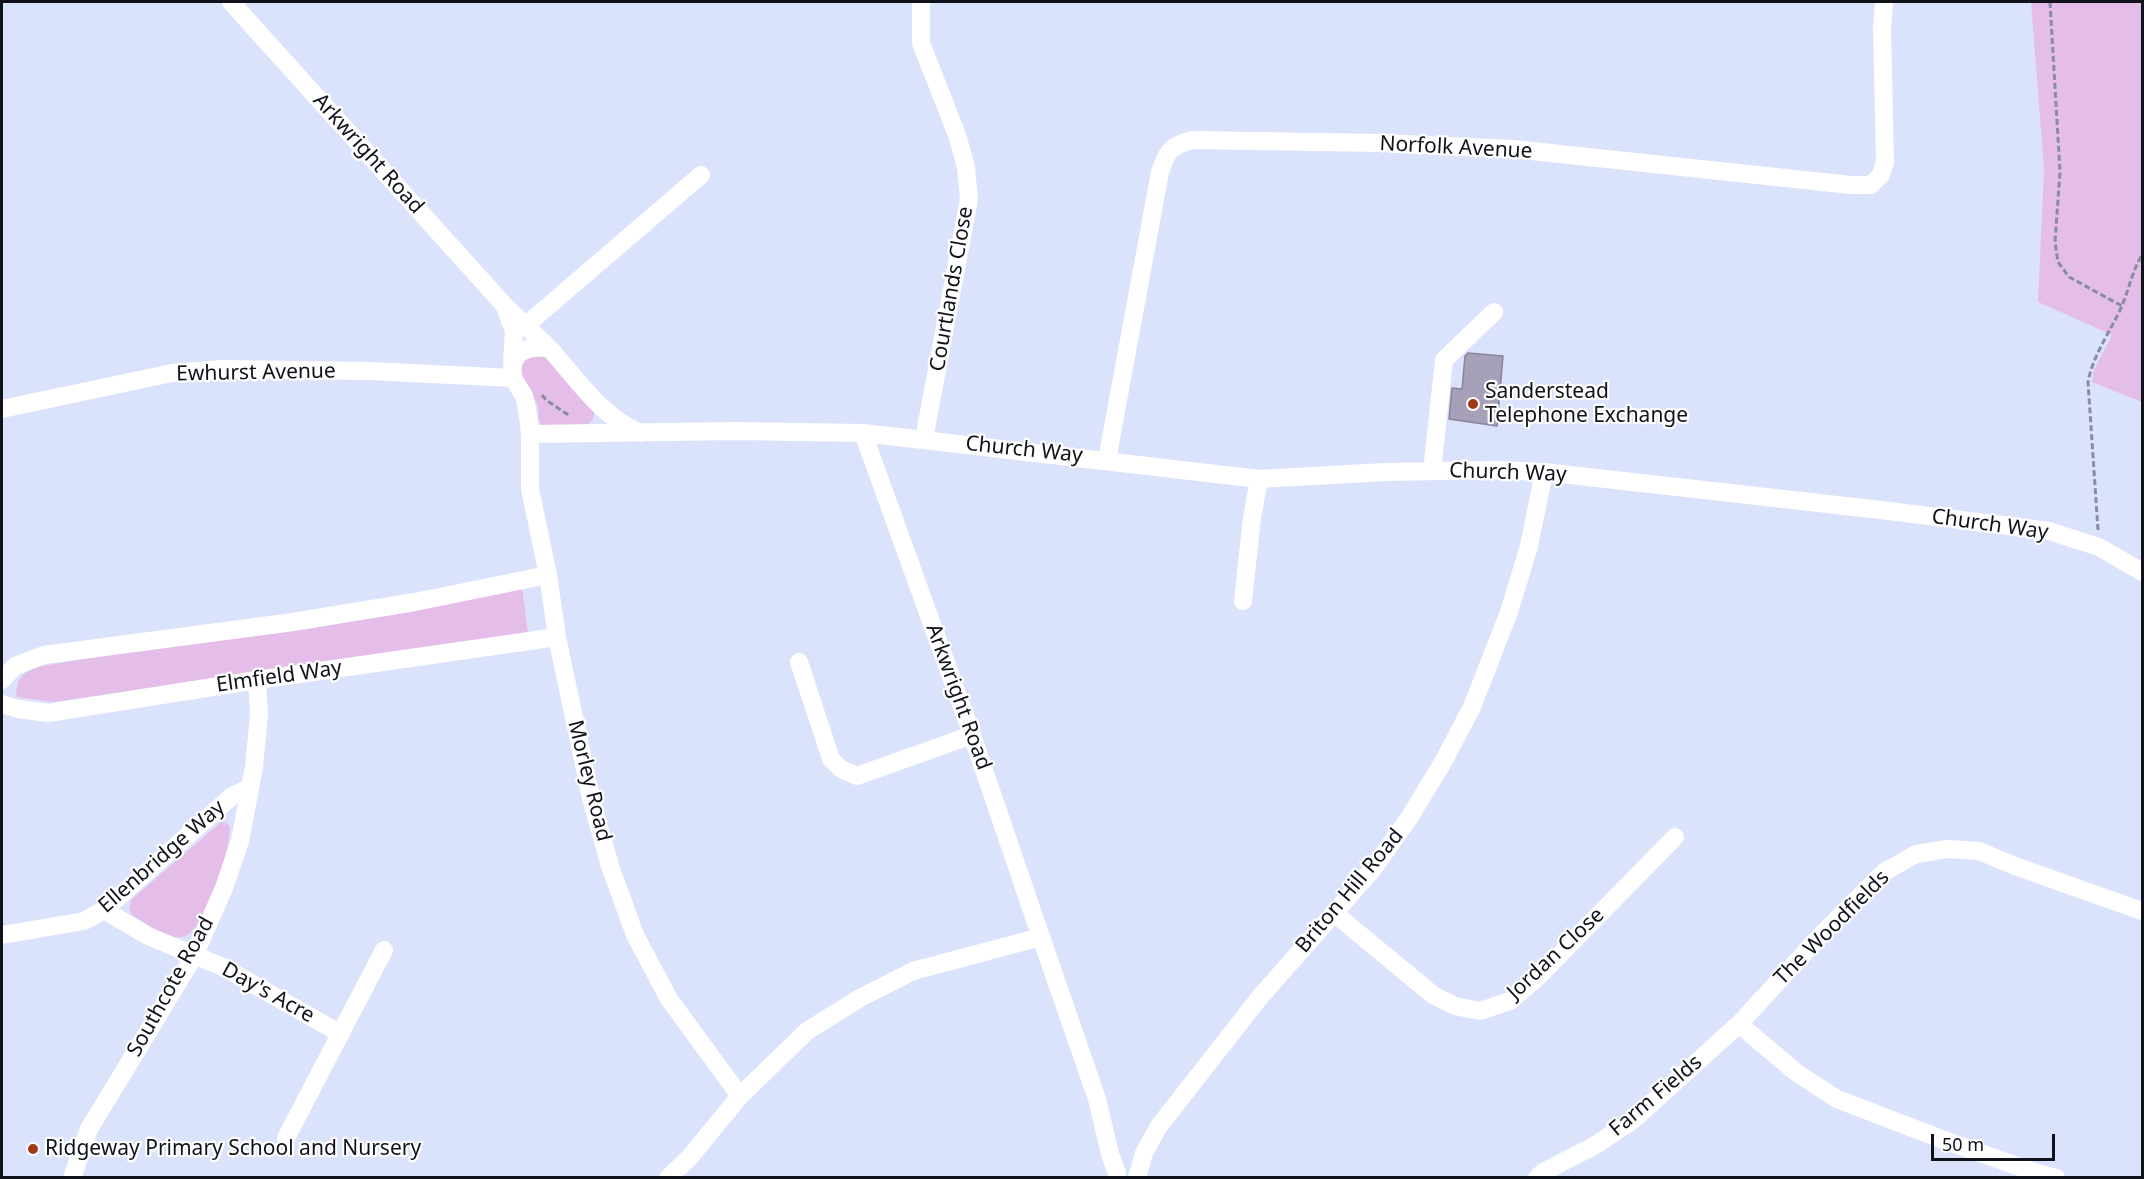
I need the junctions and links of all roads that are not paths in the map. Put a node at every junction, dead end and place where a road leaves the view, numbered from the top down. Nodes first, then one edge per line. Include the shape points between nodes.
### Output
1 (231, 2) edge
2 (921, 2) edge
3 (1884, 2) edge
4 (701, 175) dead end
5 (505, 306) junction
6 (1494, 312) dead end
7 (525, 326) junction
8 (550, 349) junction
9 (513, 371) junction
10 (596, 400) junction
11 (2, 409) edge
12 (640, 433) junction
13 (863, 433) junction
14 (530, 434) junction
15 (582, 434) junction
16 (924, 439) junction
17 (1107, 460) junction
18 (1432, 471) junction
19 (1544, 472) junction
20 (1259, 478) junction
21 (2142, 572) edge
22 (548, 575) junction
23 (1242, 601) dead end
24 (557, 637) junction
25 (799, 662) dead end
26 (2, 680) edge
27 (257, 680) junction
28 (2, 704) edge
29 (972, 735) junction
30 (250, 788) junction
31 (1675, 837) dead end
32 (104, 910) junction
33 (2142, 911) edge
34 (1334, 913) junction
35 (2, 935) edge
36 (1041, 937) junction
37 (384, 950) dead end
38 (194, 956) junction
39 (1739, 1024) junction
40 (341, 1034) junction
41 (740, 1096) junction
42 (286, 1138) dead end
43 (1115, 1175) edge
44 (1137, 1177) edge
45 (72, 1178) edge
46 (668, 1178) edge
47 (1538, 1178) edge
48 (2056, 1178) edge

1 - 5 street, Arkwright Road
2 - 16 street, Courtlands Close via 921,43 957,135 966,167 969,200
3 - 17 street, Norfolk Avenue via 1885,162 1881,176 1871,185 1513,149 1263,141 1192,140 1178,144 1170,150 1160,172
4 - 7 street
5 - 7 street, Arkwright Road
5 - 9 street, Arkwright Road via 514,331
6 - 18 street via 1444,360
7 - 8 street, Arkwright Road
8 - 9 street via 527,348 517,355
8 - 10 street, Arkwright Road
9 - 11 street, Ewhurst Avenue via 222,369 172,373
9 - 14 street, Arkwright Road via 529,416
10 - 12 street, Arkwright Road via 618,422
10 - 15 street via 601,414 598,423
12 - 13 street
12 - 15 street
13 - 16 street, Church Way
13 - 29 street, Arkwright Road
14 - 15 street
14 - 22 street, Morley Road via 530,489
16 - 17 street, Church Way
17 - 20 street, Church Way
18 - 19 street, Church Way
18 - 20 street, Church Way
19 - 21 street, Church Way via 2049,531 2099,547
19 - 34 street, Briton Hill Road via 1509,612 1472,707 1409,818
20 - 23 street
22 - 24 street, Morley Road
22 - 26 street via 293,622 44,655 15,666
24 - 27 street, Elmfield Way
24 - 41 street, Morley Road via 591,798 635,935 669,999
25 - 29 street via 831,759 857,776
27 - 28 street, Elmfield Way via 48,713
27 - 30 street, Southcote Road via 259,715
29 - 36 street, Arkwright Road
30 - 32 street, Ellenbridge Way via 232,796
30 - 38 street, Southcote Road via 240,841
31 - 34 street, Jordan Close via 1537,978 1510,1001 1480,1011 1455,1006 1433,994
32 - 35 street, Ellenbridge Way via 84,921
32 - 38 street, Day's Acre via 148,936
33 - 39 street, The Woodfields via 1979,851 1948,849 1916,854 1884,872
34 - 44 street, Briton Hill Road via 1260,997 1159,1126 1144,1153
36 - 41 street via 913,971 860,998 807,1031
36 - 43 street, Arkwright Road via 1097,1099
37 - 40 street
38 - 40 street, Day's Acre via 223,967
38 - 45 street, Southcote Road via 89,1129
39 - 47 street, Farm Fields via 1633,1120
39 - 48 street via 1797,1073 1837,1099
40 - 42 street
41 - 46 street
43 - 44 street

